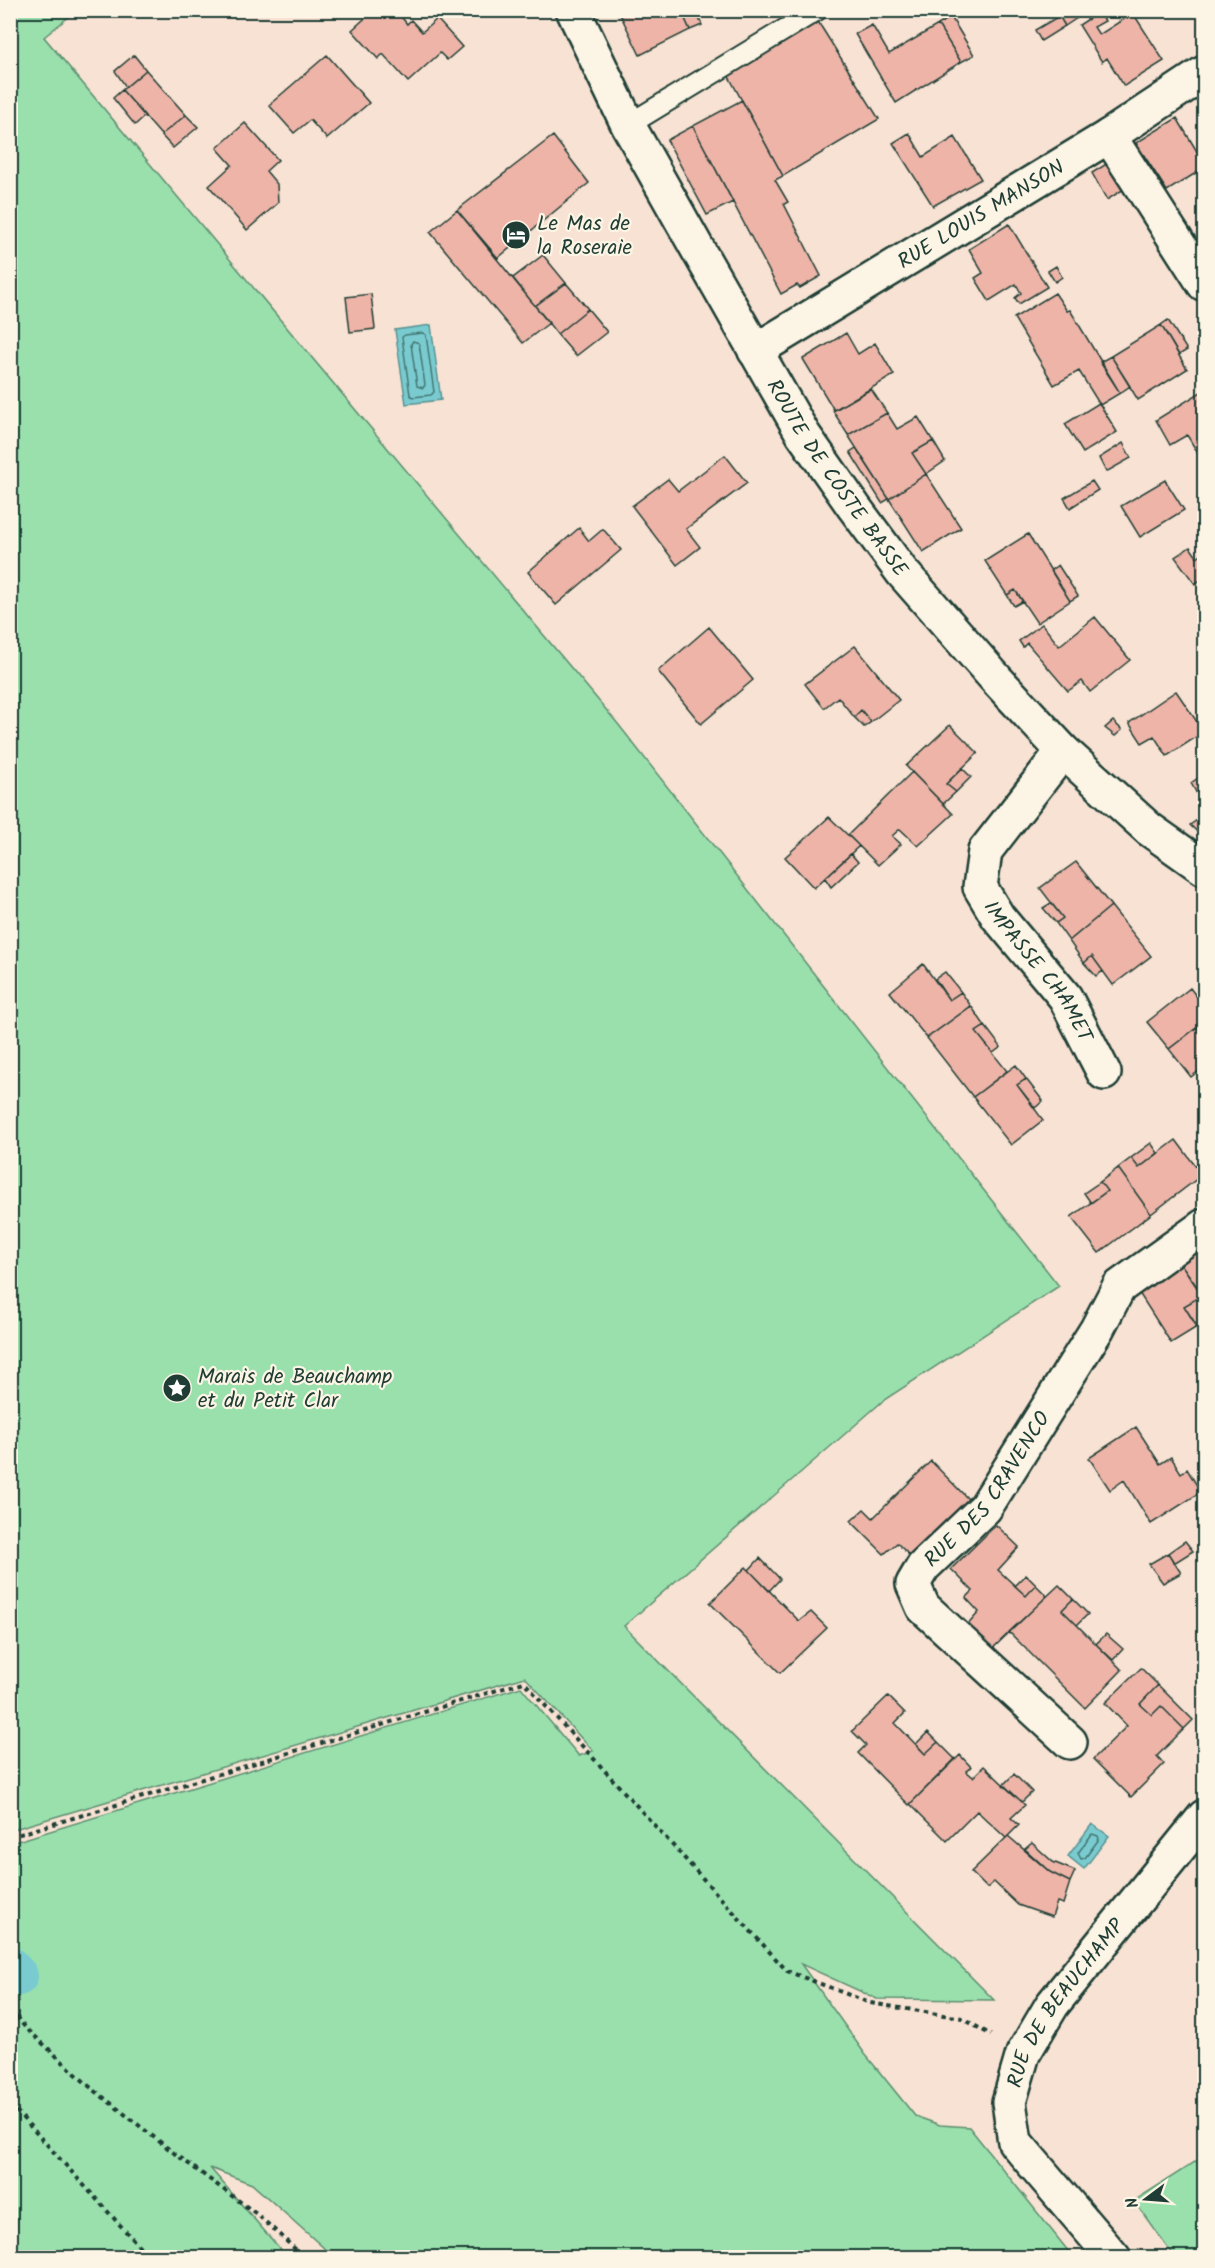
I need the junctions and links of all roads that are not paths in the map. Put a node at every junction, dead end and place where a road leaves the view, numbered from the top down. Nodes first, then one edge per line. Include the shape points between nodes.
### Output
1 (573, 10) edge
2 (817, 10) edge
3 (1204, 73) edge
4 (628, 125) junction
5 (1109, 136) junction
6 (1204, 284) edge
7 (755, 351) junction
8 (1063, 751) junction
9 (1204, 868) edge
10 (1104, 1073) dead end
11 (1204, 1226) edge
12 (1070, 1742) dead end
13 (1204, 1817) edge
14 (1114, 2258) edge

1 - 4 street, ROUTE DE COSTE BASSE
2 - 4 lane
3 - 5 street, RUE LOUIS MANSON
4 - 7 street, ROUTE DE COSTE BASSE
5 - 6 street
5 - 7 street, RUE LOUIS MANSON
7 - 8 street, ROUTE DE COSTE BASSE via 803,434 895,562
8 - 9 street, ROUTE DE COSTE BASSE via 1149,830
8 - 10 street, IMPASSE CHAMET via 985,851 980,887 998,917 1065,997
11 - 12 street, RUE DES CRAVENCO via 1119,1287 985,1508 923,1567 913,1584 923,1606
13 - 14 street, RUE DE BEAUCHAMP via 1052,2005 1023,2054 1010,2102 1015,2142

